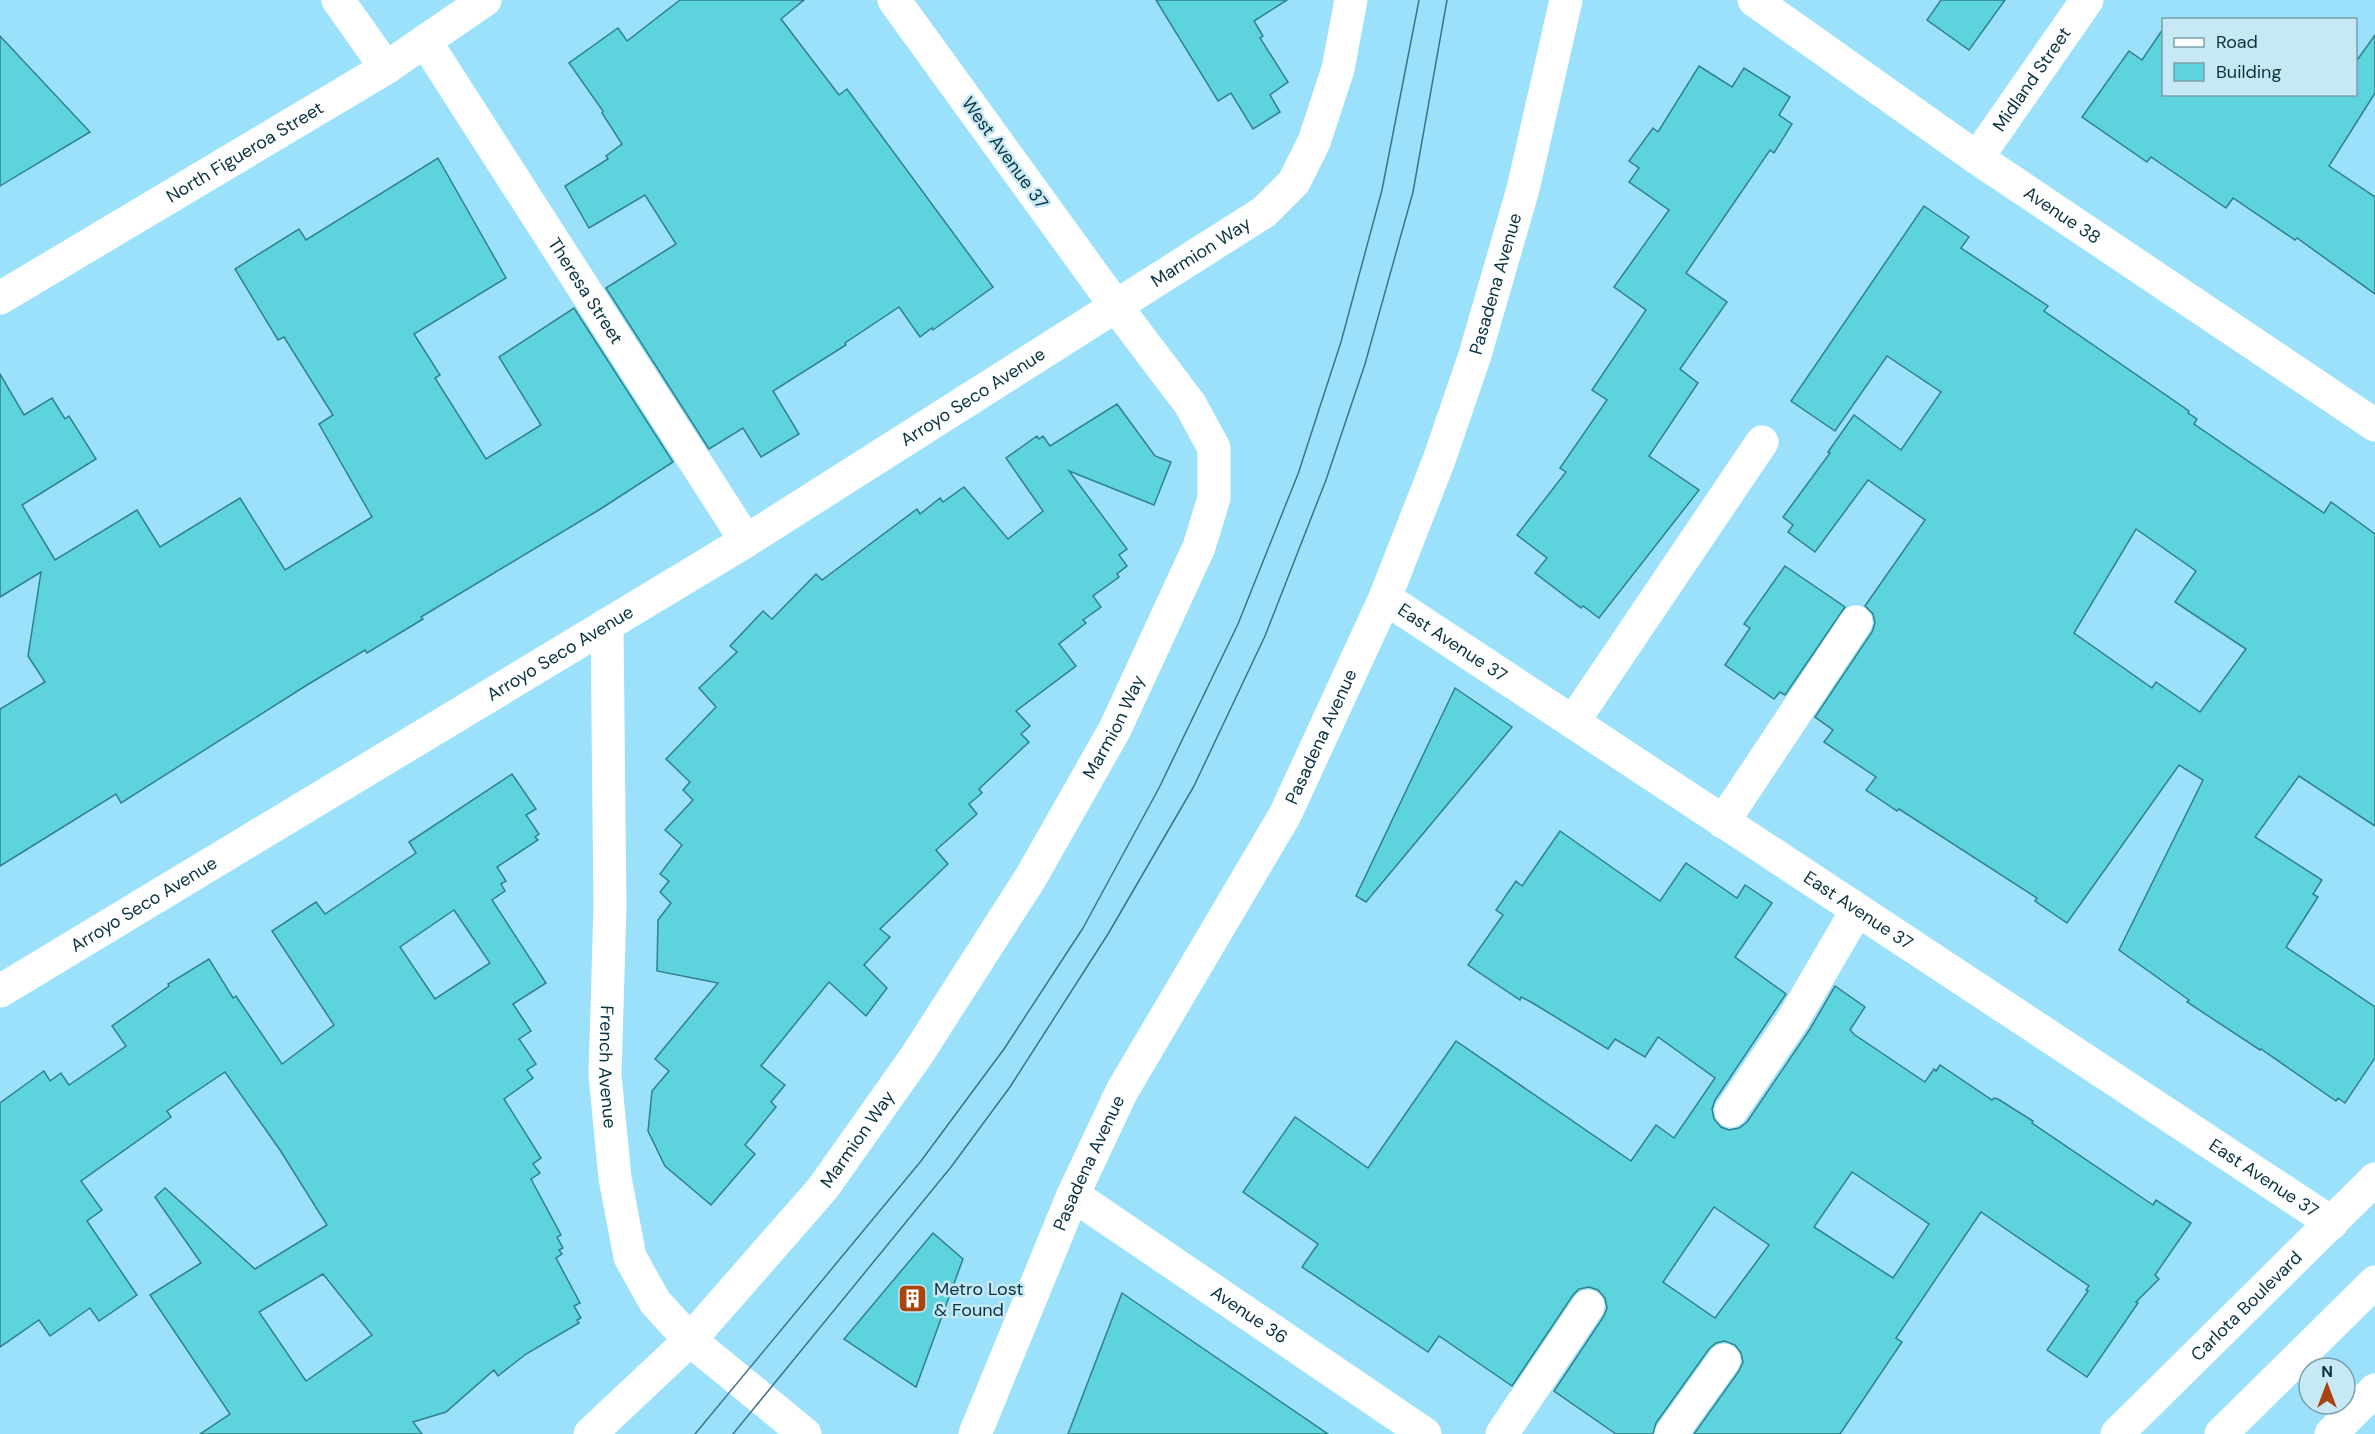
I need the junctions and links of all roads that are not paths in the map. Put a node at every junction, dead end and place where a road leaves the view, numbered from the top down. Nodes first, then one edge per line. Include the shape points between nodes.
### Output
1 (338, 0) edge
2 (485, 0) edge
3 (894, 0) edge
4 (1351, 0) edge
5 (1566, 0) edge
6 (1754, 0) edge
7 (2087, 0) edge
8 (425, 40) junction
9 (386, 68) junction
10 (1977, 158) junction
11 (0, 298) edge
12 (1115, 306) junction
13 (2375, 425) edge
14 (1762, 442) dead end
15 (746, 541) junction
16 (1385, 598) junction
17 (1856, 622) dead end
18 (607, 625) junction
19 (1573, 722) junction
20 (1724, 822) junction
21 (1857, 910) junction
22 (0, 991) edge
23 (1731, 1111) dead end
24 (2375, 1179) edge
25 (1072, 1195) junction
26 (2332, 1222) junction
27 (2375, 1282) edge
28 (1588, 1306) dead end
29 (690, 1340) junction
30 (1724, 1360) dead end
31 (2375, 1390) edge
32 (590, 1434) edge
33 (805, 1434) edge
34 (975, 1434) edge
35 (1425, 1434) edge
36 (1502, 1434) edge
37 (1671, 1434) edge
38 (2117, 1434) edge
39 (2221, 1434) edge
40 (2331, 1434) edge

1 - 9 main road
2 - 8 main road, North Figueroa Street
3 - 12 main road, West Avenue 37
4 - 12 main road, Marmion Way via 1338,69 1314,142 1294,182 1264,212
5 - 16 main road, Pasadena Avenue via 1523,189 1475,355
6 - 10 main road, Avenue 38
7 - 10 main road, Midland Street
8 - 9 main road, North Figueroa Street
8 - 15 main road, Theresa Street
9 - 11 main road, North Figueroa Street
10 - 13 main road, Avenue 38
12 - 15 main road, Arroyo Seco Avenue
12 - 29 main road, Marmion Way via 1190,404 1214,448 1214,498 1199,547 1115,729 1031,877 917,1055 823,1188
14 - 19 main road
15 - 18 main road, Arroyo Seco Avenue
16 - 19 main road, East Avenue 37
16 - 25 main road, Pasadena Avenue via 1286,815 1122,1091
17 - 20 main road
18 - 22 main road, Arroyo Seco Avenue
18 - 29 main road, French Avenue via 610,907 605,1075 615,1178 630,1257 655,1302
19 - 20 main road, East Avenue 37
20 - 21 main road, East Avenue 37
21 - 23 main road via 1794,1018
21 - 26 main road, East Avenue 37
24 - 26 main road, Carlota Boulevard
25 - 34 main road, Pasadena Avenue
25 - 35 main road, Avenue 36
26 - 38 main road, Carlota Boulevard
27 - 39 main road
28 - 36 main road
29 - 32 main road, Marmion Way
29 - 33 main road, French Avenue
30 - 37 main road
31 - 40 main road

